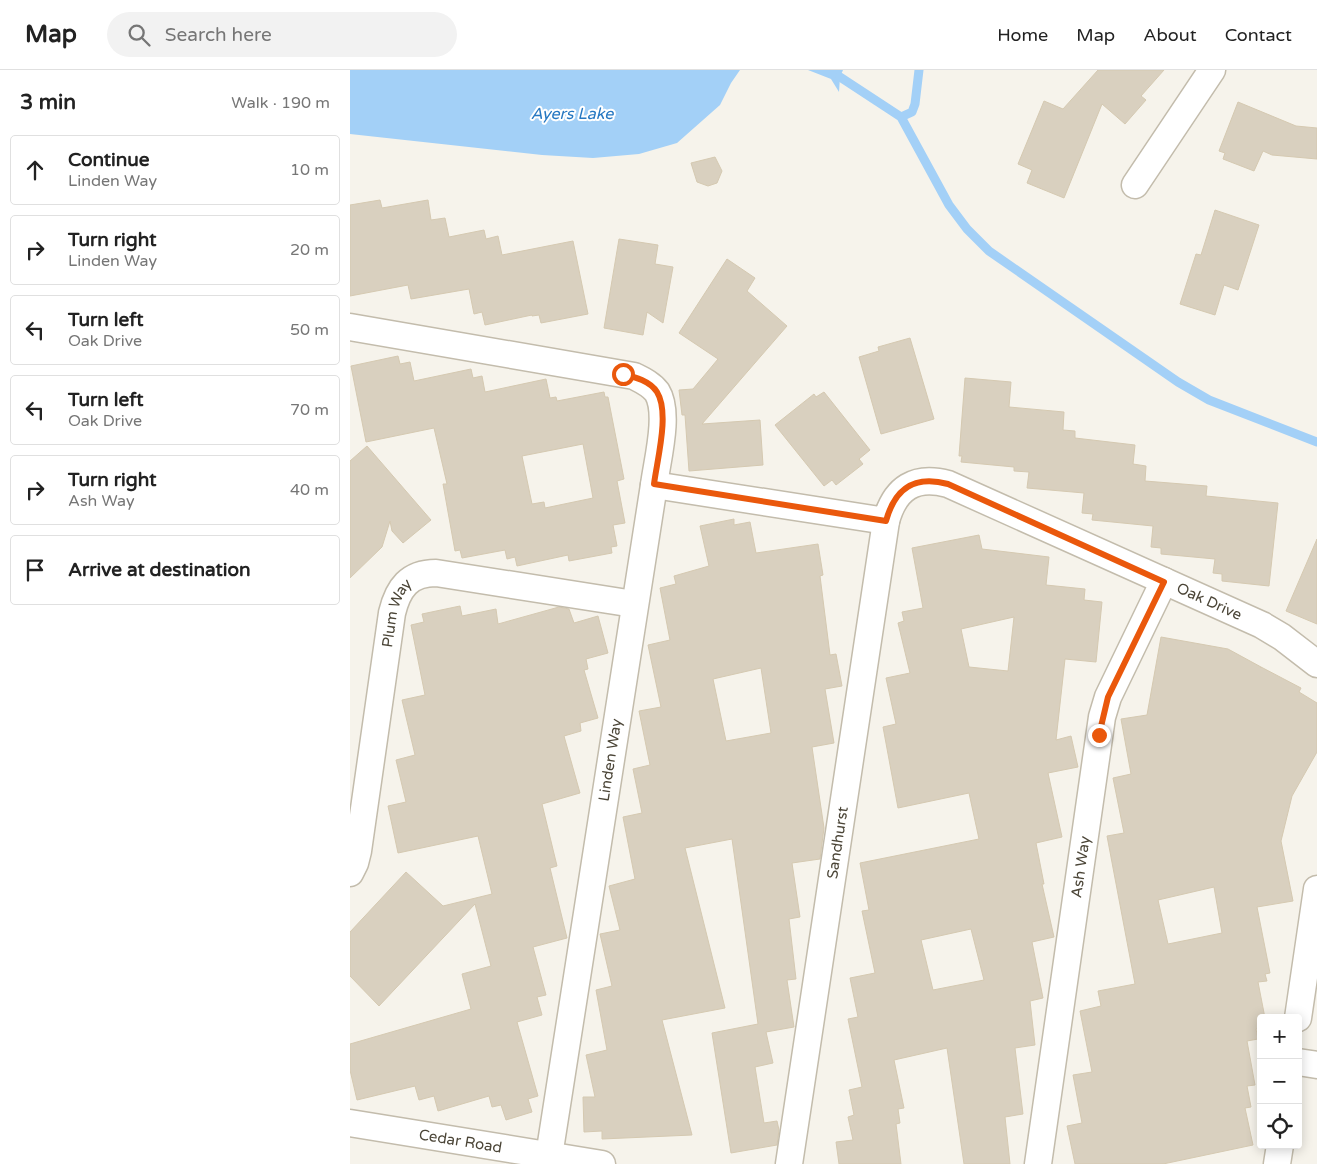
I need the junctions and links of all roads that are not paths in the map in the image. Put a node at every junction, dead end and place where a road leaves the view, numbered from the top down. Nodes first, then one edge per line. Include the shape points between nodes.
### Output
1 (1212, 70) edge
2 (1136, 185) dead end
3 (350, 327) edge
4 (654, 484) junction
5 (886, 521) junction
6 (1164, 582) junction
7 (634, 604) junction
8 (1317, 664) edge
9 (350, 873) edge
10 (1317, 889) edge
11 (1299, 1014) edge
12 (1302, 1063) edge
13 (1317, 1066) edge
14 (350, 1123) edge
15 (1279, 1149) edge
16 (549, 1156) junction
17 (602, 1164) edge
18 (788, 1164) edge
19 (1038, 1164) edge
20 (1277, 1164) edge

1 - 2 street
3 - 4 street, Linden Way via 634,376 647,382 662,403
4 - 5 street
4 - 7 street, Linden Way
5 - 6 street, Oak Drive via 889,510 910,485 934,480
5 - 18 street, Sandhurst
6 - 8 street, Oak Drive via 1272,631
6 - 19 street, Ash Way via 1108,697 1102,717
7 - 9 street, Plum Way via 436,573 417,575 408,582 394,602 358,851
7 - 16 street, Linden Way
10 - 11 street
12 - 13 street
14 - 16 street, Cedar Road
15 - 20 street
16 - 17 street, Cedar Road

